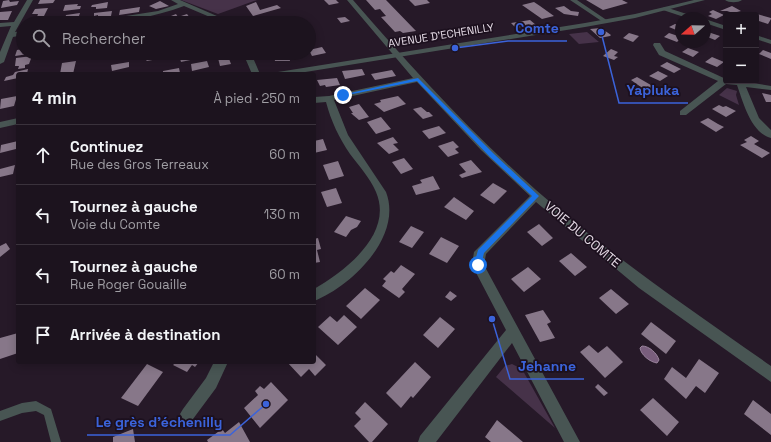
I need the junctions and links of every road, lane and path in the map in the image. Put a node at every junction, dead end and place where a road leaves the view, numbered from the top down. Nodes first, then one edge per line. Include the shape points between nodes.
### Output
1 (30, 0) edge
2 (174, 0) edge
3 (350, 0) edge
4 (573, 0) edge
5 (702, 0) edge
6 (728, 0) edge
7 (739, 0) edge
8 (184, 4) junction
9 (665, 9) junction
10 (675, 12) edge
11 (21, 16) edge
12 (140, 16) edge
13 (213, 16) edge
14 (606, 21) junction
15 (16, 24) joint
16 (711, 24) edge
17 (0, 25) edge
18 (723, 27) edge
19 (16, 34) edge
20 (10, 35) junction
21 (759, 38) edge
22 (771, 42) edge
23 (657, 45) dead end
24 (397, 54) junction
25 (250, 60) edge
26 (0, 62) edge
27 (255, 72) edge
28 (290, 72) edge
29 (418, 80) junction
30 (723, 81) edge
31 (723, 82) edge
32 (741, 84) joint
33 (771, 88) edge
34 (329, 99) junction
35 (316, 100) edge
36 (683, 114) dead end
37 (16, 121) edge
38 (0, 125) edge
39 (771, 135) edge
40 (536, 196) junction
41 (316, 294) edge
42 (513, 331) junction
43 (220, 364) edge
44 (771, 375) edge
45 (188, 414) dead end
46 (0, 416) edge
47 (56, 442) edge
48 (426, 442) edge
49 (572, 442) edge

1 - 11 street
2 - 8 street
3 - 24 street, VOIE DU COMTE
4 - 14 street
5 - 9 street, AVENUE D'ECHENILLY
6 - 7 street
8 - 12 street via 159,13
8 - 13 street
9 - 10 street
9 - 14 street, AVENUE D'ECHENILLY
14 - 24 street, AVENUE D'ECHENILLY
15 - 17 street
15 - 20 street
16 - 18 street
19 - 20 street
20 - 26 street
21 - 22 street
23 - 30 street via 662,53
24 - 28 street, AVENUE D'ECHENILLY
24 - 29 street, VOIE DU COMTE
25 - 27 street
29 - 34 street
29 - 40 street, VOIE DU COMTE
31 - 36 street
32 - 33 street
32 - 39 street via 755,120
34 - 35 street
34 - 41 street via 336,121 384,198 385,218 376,241 362,262 337,282
37 - 38 street
40 - 42 street via 480,252 478,265
40 - 44 street, VOIE DU COMTE via 660,296
42 - 48 street
42 - 49 street
43 - 45 street via 211,383
46 - 47 lane via 36,406 48,412

